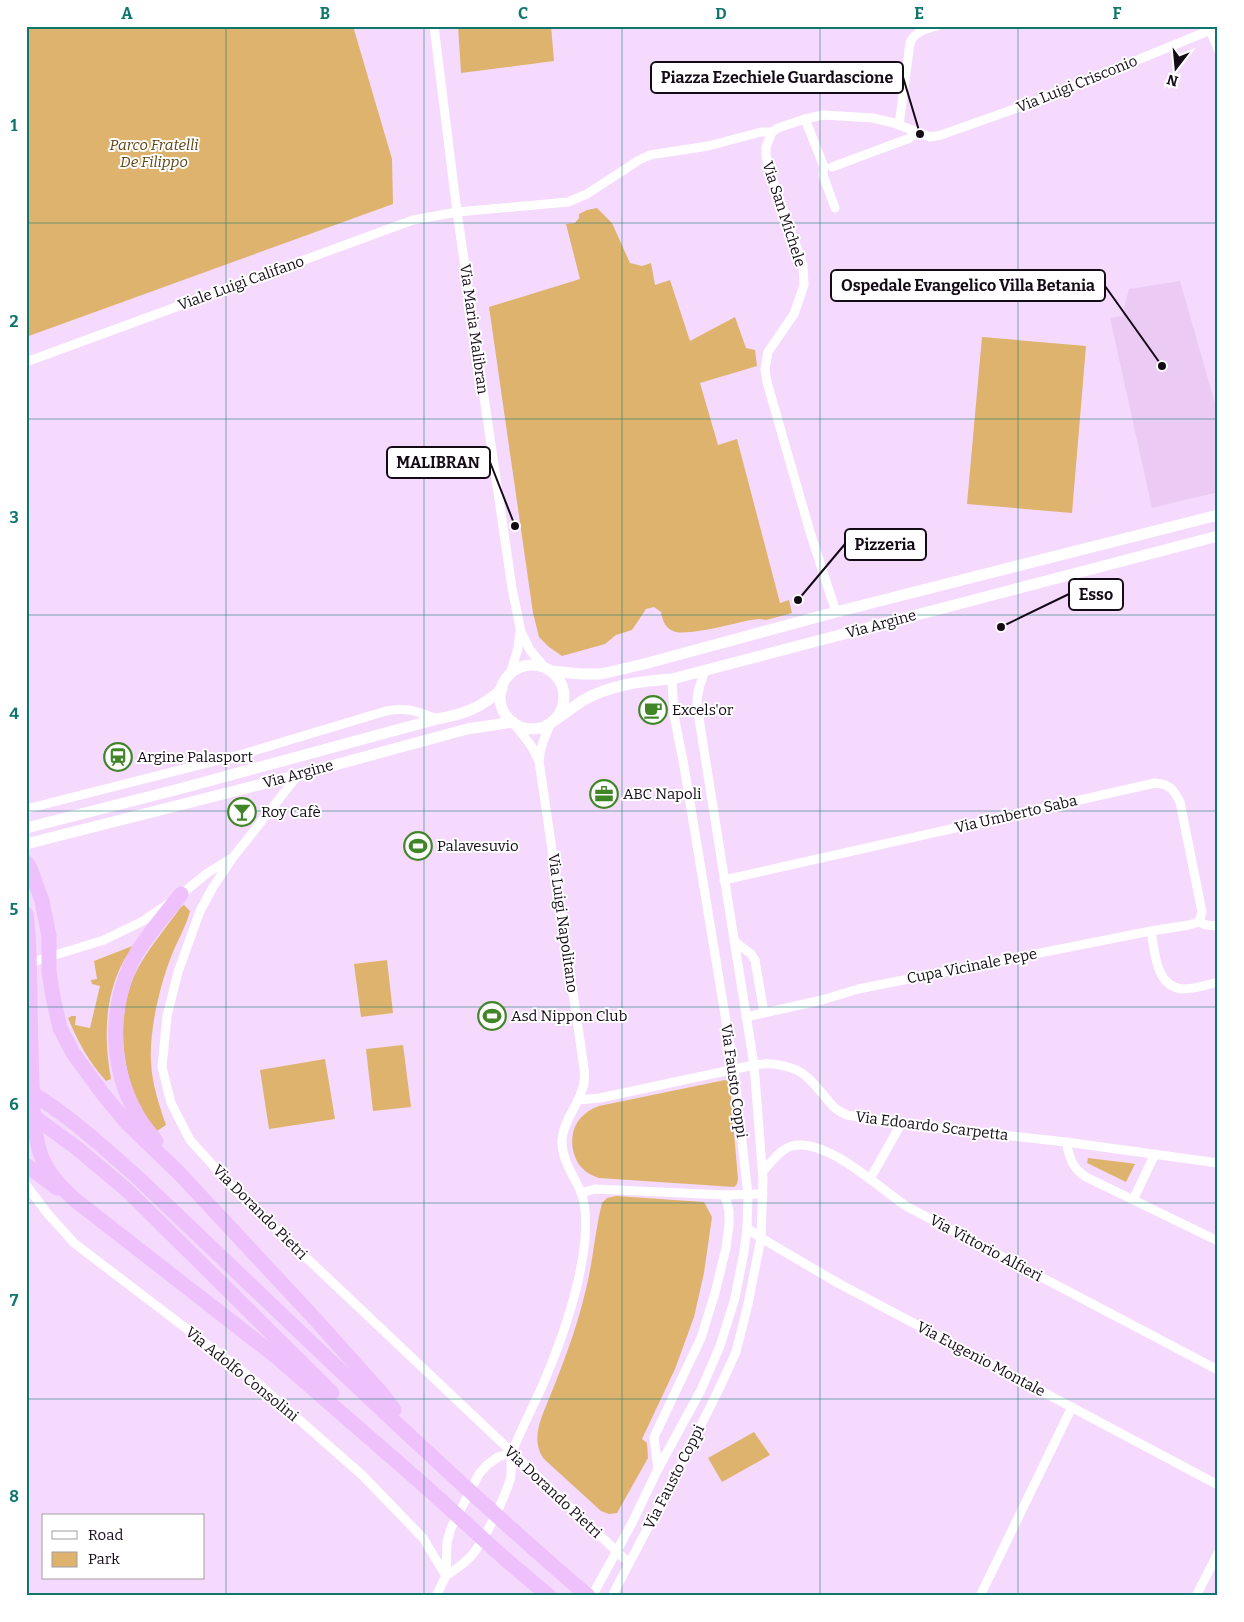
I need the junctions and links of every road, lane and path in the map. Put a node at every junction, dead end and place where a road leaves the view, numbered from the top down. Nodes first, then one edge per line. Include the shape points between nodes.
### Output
1 (434, 26) edge
2 (937, 26) edge
3 (1214, 28) edge
4 (1218, 49) edge
5 (805, 119) junction
6 (896, 124) junction
7 (772, 132) junction
8 (917, 132) junction
9 (832, 167) dead end
10 (835, 208) dead end
11 (457, 212) junction
12 (26, 362) edge
13 (1218, 515) edge
14 (1218, 536) edge
15 (836, 612) junction
16 (520, 632) junction
17 (547, 670) junction
18 (704, 670) junction
19 (510, 674) junction
20 (672, 679) junction
21 (502, 689) junction
22 (437, 719) junction
23 (513, 722) junction
24 (551, 723) junction
25 (539, 761) junction
26 (298, 775) junction
27 (26, 809) edge
28 (26, 828) edge
29 (26, 844) edge
30 (234, 856) junction
31 (26, 862) edge
32 (724, 880) junction
33 (181, 894) junction
34 (26, 914) edge
35 (1198, 922) junction
36 (1218, 926) edge
37 (1151, 931) junction
38 (734, 941) junction
39 (26, 964) edge
40 (1218, 982) edge
41 (764, 1013) junction
42 (746, 1017) junction
43 (754, 1064) junction
44 (734, 1070) junction
45 (26, 1090) edge
46 (578, 1100) junction
47 (26, 1111) edge
48 (901, 1124) junction
49 (1066, 1142) junction
50 (1155, 1154) junction
51 (1218, 1163) edge
52 (26, 1165) edge
53 (762, 1171) junction
54 (179, 1172) junction
55 (870, 1179) junction
56 (26, 1185) edge
57 (581, 1193) junction
58 (725, 1194) junction
59 (763, 1194) junction
60 (748, 1195) junction
61 (75, 1200) junction
62 (1133, 1200) junction
63 (747, 1228) junction
64 (761, 1238) junction
65 (1218, 1241) edge
66 (1218, 1370) edge
67 (1072, 1407) junction
68 (422, 1447) junction
69 (512, 1453) junction
70 (658, 1469) junction
71 (1218, 1485) edge
72 (426, 1487) junction
73 (616, 1551) junction
74 (1218, 1553) edge
75 (629, 1563) junction
76 (446, 1576) junction
77 (436, 1596) edge
78 (549, 1596) edge
79 (588, 1596) edge
80 (592, 1596) edge
81 (612, 1596) edge
82 (980, 1596) edge
83 (1196, 1596) edge

1 - 11 street, Via Maria Malibran
2 - 6 street via 912,37
3 - 4 street
3 - 8 street, Via Luigi Crisconio via 1037,101 941,136 930,137
5 - 6 street via 823,115 873,118
5 - 7 street
5 - 10 street
6 - 8 street
7 - 11 street, Viale Luigi Califano via 650,155 587,194 568,202
7 - 15 street, Via San Michele via 766,147 769,170 803,265 804,285 794,314 768,352 766,382
8 - 9 street via 910,138
11 - 12 street, Viale Luigi Califano via 398,225
11 - 16 street, Via Maria Malibran
13 - 15 street, Via Argine
14 - 18 street, Via Argine
15 - 17 street, Via Argine via 601,674
16 - 17 street, Via Maria Malibran
16 - 19 street, Via Maria Malibran
17 - 19 street via 525,667
17 - 24 street via 557,678 564,693 562,710
18 - 20 street, Via Argine
18 - 32 street, Via Fausto Coppi via 696,695 697,706
19 - 21 street
20 - 24 street, Via Argine via 643,681 603,691 583,700
20 - 44 street, Via Fausto Coppi via 674,715
21 - 22 street, Via Argine via 481,706
21 - 23 street via 502,707
22 - 27 street via 414,710 386,711 243,754
22 - 28 street, Via Argine
23 - 24 street via 529,729
23 - 25 street, Via Luigi Napolitano
23 - 26 street, Via Argine via 467,729
24 - 25 street, Via Luigi Napolitano via 543,739
25 - 46 street, Via Luigi Napolitano via 584,1068 585,1079
26 - 29 street, Via Argine
26 - 30 street, Via Dorando Pietri
30 - 33 street
30 - 69 street, Via Dorando Pietri via 200,911 178,972 167,1016 162,1066 171,1103 190,1140 238,1194
31 - 54 highway via 42,901 49,936 49,972 60,1028 73,1053 126,1123
32 - 35 street, Via Umberto Saba via 1162,783 1172,788 1180,802 1202,912
32 - 38 street, Via Fausto Coppi
33 - 39 street via 125,931
33 - 54 highway via 130,965 118,1000 115,1030 116,1056 124,1088 136,1115
34 - 61 highway via 33,1107 38,1146 52,1174
35 - 36 street
35 - 37 street, Cupa Vicinale Pepe
37 - 40 street via 1158,968 1170,984 1185,989
37 - 41 street, Cupa Vicinale Pepe via 858,989
38 - 41 street via 755,960
38 - 42 street, Via Fausto Coppi
41 - 42 street, Cupa Vicinale Pepe
42 - 43 street, Via Fausto Coppi
43 - 44 street, Via Edoardo Scarpetta
43 - 48 street, Via Edoardo Scarpetta via 780,1065 803,1074 843,1114
43 - 53 street, Via Fausto Coppi
44 - 46 street, Via Edoardo Scarpetta
44 - 60 street, Via Fausto Coppi
45 - 68 highway via 92,1136
46 - 57 street, Via Luigi Napolitano via 564,1126 562,1139 563,1154
47 - 72 highway via 128,1191
48 - 49 street, Via Edoardo Scarpetta
48 - 55 street
49 - 50 street, Via Edoardo Scarpetta
49 - 62 street via 1071,1162 1080,1173
50 - 51 street, Via Edoardo Scarpetta
50 - 62 street
52 - 61 highway
53 - 55 street, Via Vittorio Alfieri via 780,1152 791,1146 800,1146 831,1154
53 - 59 street, Via Fausto Coppi
54 - 68 highway via 383,1395
55 - 66 street, Via Vittorio Alfieri via 906,1206
56 - 76 street, Via Adolfo Consolini via 74,1243 255,1381 362,1475 423,1538
57 - 58 street via 595,1189
57 - 69 street, Via Luigi Napolitano via 585,1240 571,1308 545,1379
58 - 60 street
58 - 70 street, Via Fausto Coppi via 729,1211 726,1248 701,1338 654,1437
59 - 60 street
59 - 64 street, Via Fausto Coppi
60 - 63 street, Via Fausto Coppi
61 - 72 highway via 278,1358
62 - 65 street
63 - 64 street, Via Eugenio Montale
63 - 70 street, Via Fausto Coppi via 735,1298 720,1346 701,1390
64 - 67 street, Via Eugenio Montale via 836,1282
64 - 75 street, Via Fausto Coppi via 736,1352
67 - 71 street, Via Eugenio Montale
67 - 82 street
68 - 79 highway via 524,1542
69 - 73 street, Via Dorando Pietri
69 - 76 street, Via Luigi Napolitano via 510,1478 503,1498 478,1547
69 - 76 street, Via Luigi Napolitano via 498,1457 479,1474 451,1528 447,1542
70 - 73 street, Via Fausto Coppi
72 - 78 highway
73 - 75 street, Via Dorando Pietri
73 - 80 street, Via Fausto Coppi
74 - 83 street
75 - 81 street, Via Fausto Coppi
76 - 77 street, Via Luigi Napolitano

